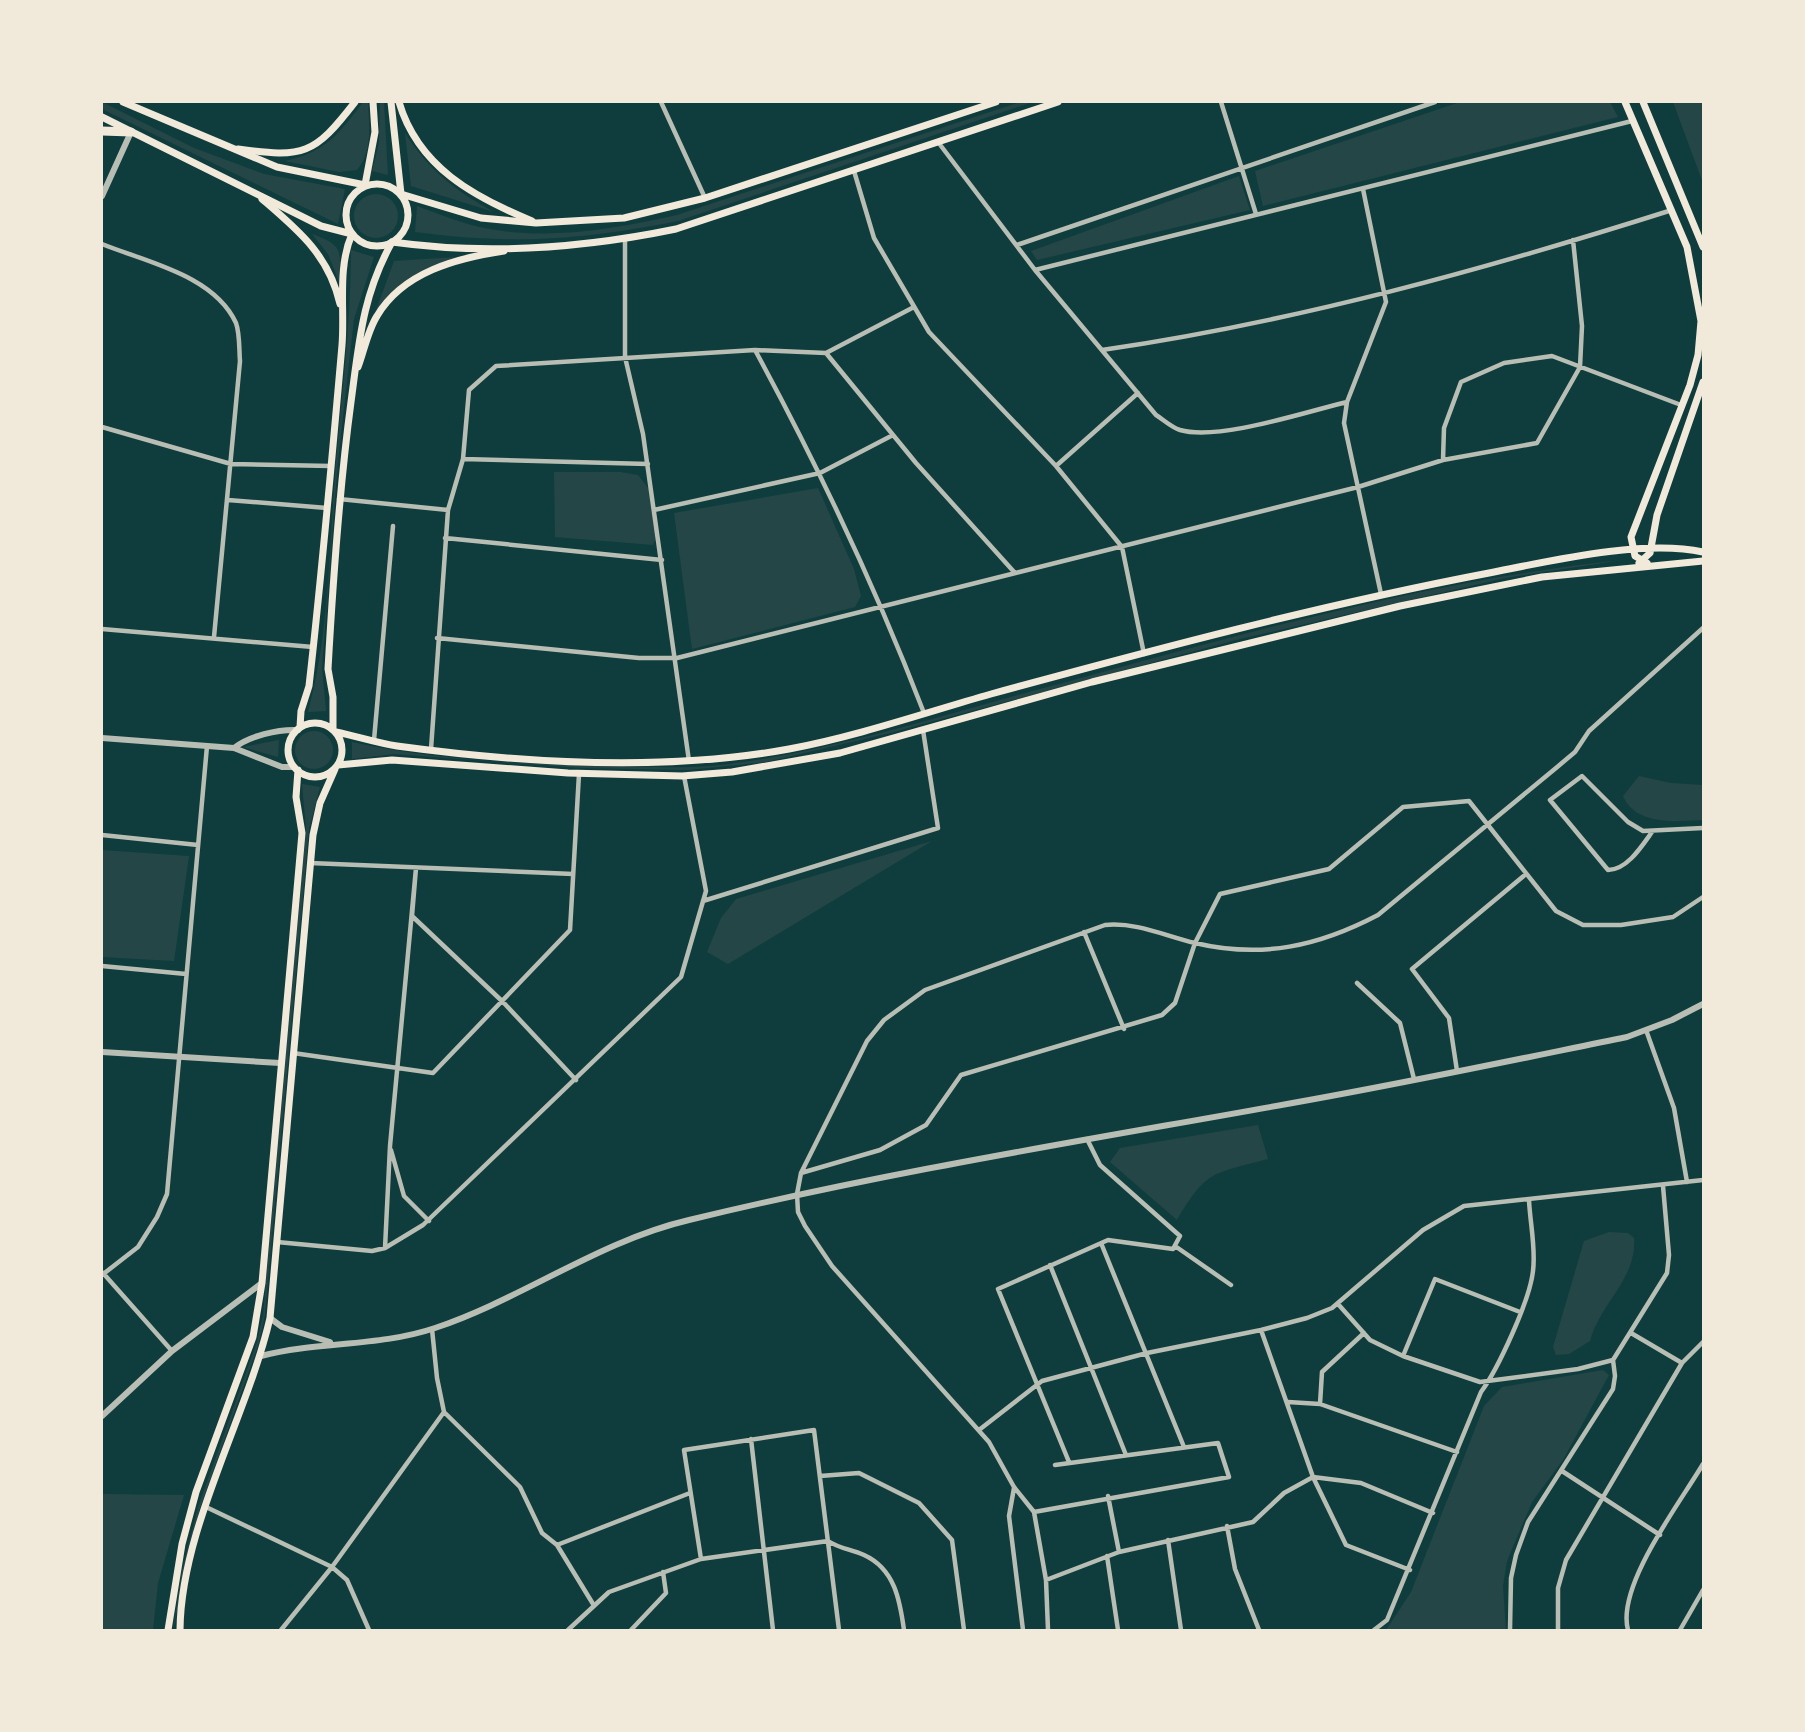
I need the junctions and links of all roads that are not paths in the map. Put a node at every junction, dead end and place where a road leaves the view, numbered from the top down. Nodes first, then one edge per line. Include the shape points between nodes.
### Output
1 (123, 102) edge
2 (355, 102) edge
3 (373, 102) edge
4 (391, 102) edge
5 (399, 102) edge
6 (662, 102) edge
7 (996, 102) edge
8 (1058, 102) edge
9 (1221, 102) edge
10 (1435, 102) edge
11 (1625, 102) edge
12 (1643, 102) edge
13 (102, 117) edge
14 (1633, 121) junction
15 (102, 131) edge
16 (131, 132) junction
17 (938, 142) junction
18 (228, 148) junction
19 (1243, 167) junction
20 (854, 171) junction
21 (365, 185) junction
22 (1363, 189) junction
23 (401, 194) junction
24 (258, 195) junction
25 (102, 196) edge
26 (705, 198) junction
27 (1672, 210) junction
28 (1256, 215) junction
29 (536, 223) junction
30 (352, 234) junction
31 (625, 239) junction
32 (1573, 240) junction
33 (392, 243) junction
34 (102, 244) edge
35 (1017, 245) junction
36 (537, 246) junction
37 (1703, 247) edge
38 (1035, 270) junction
39 (1386, 290) junction
40 (914, 307) junction
41 (344, 319) junction
42 (755, 350) junction
43 (1102, 350) junction
44 (826, 354) junction
45 (625, 357) junction
46 (1580, 367) junction
47 (354, 381) junction
48 (1703, 382) edge
49 (1138, 393) junction
50 (1347, 402) junction
51 (1681, 405) junction
52 (102, 427) edge
53 (893, 435) junction
54 (463, 459) junction
55 (1443, 460) junction
56 (231, 464) junction
57 (648, 464) junction
58 (331, 466) junction
59 (1056, 466) junction
60 (820, 472) junction
61 (1358, 487) junction
62 (339, 499) junction
63 (228, 500) junction
64 (327, 508) junction
65 (448, 510) junction
66 (654, 510) junction
67 (393, 526) dead end
68 (446, 538) junction
69 (1122, 547) junction
70 (1651, 549) junction
71 (1632, 551) junction
72 (1703, 552) edge
73 (662, 560) junction
74 (1642, 561) junction
75 (1703, 561) edge
76 (1652, 564) junction
77 (1626, 567) junction
78 (1015, 574) junction
79 (1381, 594) junction
80 (882, 607) junction
81 (1703, 628) edge
82 (102, 629) edge
83 (214, 637) junction
84 (437, 638) junction
85 (314, 647) junction
86 (1144, 654) junction
87 (677, 658) junction
88 (925, 714) junction
89 (299, 728) junction
90 (923, 730) junction
91 (334, 731) junction
92 (102, 737) edge
93 (374, 740) junction
94 (207, 745) junction
95 (233, 748) junction
96 (431, 749) junction
97 (689, 762) junction
98 (337, 767) junction
99 (296, 769) junction
100 (579, 773) junction
101 (684, 776) junction
102 (1488, 825) junction
103 (1703, 828) edge
104 (1653, 832) junction
105 (102, 835) edge
106 (198, 845) junction
107 (310, 863) junction
108 (416, 867) junction
109 (573, 874) junction
110 (1527, 874) junction
111 (1703, 897) edge
112 (702, 901) junction
113 (1084, 932) junction
114 (1195, 943) junction
115 (102, 966) edge
116 (186, 974) junction
117 (1357, 983) dead end
118 (503, 1002) junction
119 (1703, 1004) edge
120 (1124, 1029) junction
121 (1646, 1030) junction
122 (102, 1052) edge
123 (293, 1053) junction
124 (177, 1058) junction
125 (280, 1063) junction
126 (399, 1068) junction
127 (1457, 1071) junction
128 (1414, 1079) junction
129 (576, 1080) junction
130 (1087, 1139) junction
131 (390, 1146) junction
132 (801, 1173) junction
133 (1703, 1180) edge
134 (1687, 1182) junction
135 (1663, 1186) junction
136 (797, 1194) junction
137 (1529, 1200) junction
138 (429, 1221) junction
139 (276, 1242) junction
140 (1101, 1243) junction
141 (1175, 1246) junction
142 (385, 1248) junction
143 (1050, 1265) junction
144 (102, 1274) edge
145 (262, 1283) junction
146 (1231, 1285) dead end
147 (1338, 1304) junction
148 (1520, 1312) junction
149 (270, 1318) junction
150 (432, 1329) junction
151 (1261, 1330) junction
152 (1364, 1333) junction
153 (1631, 1333) junction
154 (1703, 1342) edge
155 (335, 1343) junction
156 (172, 1351) junction
157 (1147, 1353) junction
158 (261, 1356) junction
159 (1403, 1356) junction
160 (1613, 1360) junction
161 (1682, 1363) junction
162 (1092, 1367) junction
163 (1489, 1382) junction
164 (1037, 1383) junction
165 (1287, 1402) junction
166 (1320, 1404) junction
167 (444, 1412) junction
168 (102, 1416) edge
169 (979, 1430) junction
170 (751, 1439) junction
171 (1184, 1447) junction
172 (1457, 1452) junction
173 (1126, 1455) junction
174 (1069, 1462) junction
175 (1703, 1464) edge
176 (1055, 1465) dead end
177 (1562, 1471) junction
178 (820, 1476) junction
179 (1313, 1476) junction
180 (1014, 1487) junction
181 (690, 1493) junction
182 (1108, 1496) junction
183 (1602, 1499) junction
184 (206, 1507) junction
185 (1034, 1511) junction
186 (1433, 1513) junction
187 (1227, 1526) junction
188 (1660, 1535) junction
189 (1168, 1539) junction
190 (828, 1541) junction
191 (557, 1545) junction
192 (763, 1549) junction
193 (1118, 1552) junction
194 (1107, 1556) junction
195 (701, 1559) junction
196 (332, 1567) junction
197 (1410, 1570) junction
198 (663, 1572) junction
199 (1045, 1580) junction
200 (1703, 1590) edge
201 (593, 1604) junction
202 (168, 1630) edge
203 (180, 1630) edge
204 (281, 1630) edge
205 (369, 1630) edge
206 (568, 1630) edge
207 (631, 1630) edge
208 (773, 1630) edge
209 (839, 1630) edge
210 (904, 1630) edge
211 (964, 1630) edge
212 (1023, 1630) edge
213 (1048, 1630) edge
214 (1118, 1630) edge
215 (1181, 1630) edge
216 (1259, 1630) edge
217 (1374, 1630) edge
218 (1510, 1630) edge
219 (1558, 1630) edge
220 (1628, 1630) edge
221 (1680, 1630) edge

1 - 18 main road
2 - 18 main road via 329,136 312,148 284,155
3 - 21 main road via 375,132
4 - 23 main road
5 - 29 main road via 418,142 449,177 495,206
6 - 26 street
7 - 26 main road
8 - 17 main road
9 - 19 street
10 - 19 street
11 - 14 main road
12 - 37 main road
13 - 16 main road
14 - 22 street
14 - 27 main road
15 - 16 highway
16 - 24 main road
16 - 25 street
17 - 20 main road
17 - 35 street
18 - 21 main road via 277,167
19 - 28 street
19 - 35 street
20 - 31 main road via 708,220
20 - 40 street via 874,238
21 - 23 main road via 386,184
21 - 30 main road via 345,209
22 - 28 street
22 - 39 street
23 - 29 main road via 481,218
23 - 33 main road via 408,218 406,228
24 - 30 main road via 321,226
24 - 41 main road via 323,258
26 - 29 main road via 624,219
27 - 32 street
27 - 51 main road via 1687,247 1701,321 1698,355
28 - 38 street
30 - 33 main road via 372,246
30 - 41 main road via 344,253
31 - 36 main road
31 - 45 street
32 - 39 street
32 - 46 street via 1582,326
33 - 36 main road via 471,249
33 - 47 main road via 360,321
34 - 56 street via 216,294 236,324 240,361
35 - 38 street
36 - 47 main road via 456,260 412,280 377,316
38 - 43 street
39 - 43 street via 1200,336
39 - 50 street via 1380,320
40 - 44 street
40 - 59 street via 929,332
41 - 58 main road
42 - 44 street
42 - 45 street
42 - 60 street
43 - 49 street
44 - 53 street
45 - 54 street via 496,366 469,390
45 - 57 street
46 - 51 street
46 - 55 street via 1537,443
46 - 55 street via 1552,356 1504,363 1461,382 1444,428
47 - 62 main road
48 - 70 main road via 1657,515
49 - 50 street via 1156,415 1193,433 1220,432
49 - 59 street
50 - 61 street via 1344,423
51 - 71 main road via 1631,537
52 - 56 street
53 - 60 street
53 - 78 street
54 - 57 street
54 - 65 street
55 - 61 street
56 - 58 street
56 - 63 street
57 - 66 street
58 - 64 main road
59 - 69 street
60 - 66 street
60 - 80 street
61 - 69 street
61 - 79 street
62 - 65 street
62 - 91 main road via 328,669
63 - 64 street
63 - 83 street
64 - 85 main road
65 - 68 street
66 - 73 street
67 - 93 street
68 - 73 street
68 - 84 street
69 - 78 street
69 - 86 street
70 - 71 main road
70 - 72 main road via 1678,546
70 - 74 main road
71 - 74 main road
71 - 79 main road via 1552,561
73 - 87 street
74 - 76 main road
74 - 77 main road
75 - 76 main road
76 - 77 main road
77 - 90 main road via 1542,577 1307,627
78 - 80 street
79 - 86 main road
80 - 87 street
80 - 88 street
81 - 102 street via 1588,731 1575,752
82 - 83 street
83 - 85 street
84 - 87 street
84 - 96 street
85 - 89 main road
86 - 88 main road
87 - 97 street
88 - 97 main road via 804,746
89 - 91 main road via 317,723
89 - 95 street via 242,741
89 - 99 main road via 288,749
90 - 101 main road via 776,765
90 - 112 street via 938,828
91 - 93 main road
91 - 98 main road via 343,752
92 - 94 street
93 - 96 main road
94 - 95 street
94 - 106 street
95 - 99 street
96 - 97 main road via 572,760
98 - 99 main road via 319,778
98 - 100 main road via 392,760
98 - 107 main road via 320,803
99 - 125 main road via 302,833
100 - 101 main road
100 - 109 street
101 - 112 street via 706,891
102 - 110 street
102 - 114 street via 1378,915 1348,931 1285,950 1238,950
102 - 114 street via 1469,801 1403,807 1329,869 1220,894
103 - 104 street
104 - 104 street via 1640,850 1608,870 1550,800 1582,776 1628,822
105 - 106 street
106 - 116 street
107 - 108 street
107 - 123 main road
108 - 109 street
108 - 118 street via 412,916
108 - 126 street
109 - 118 street via 570,930
110 - 111 street via 1556,911 1583,925 1673,917
110 - 127 street via 1412,970 1449,1018
112 - 129 street via 681,977
113 - 114 street via 1119,923
113 - 120 street
113 - 132 street via 925,990 884,1020 867,1041
114 - 120 street via 1175,1003 1162,1015
115 - 116 street
116 - 124 street
117 - 128 street via 1400,1023
118 - 126 street via 433,1073
118 - 129 street
119 - 121 street
120 - 132 street via 961,1075 926,1125 880,1150
121 - 127 street
121 - 134 street via 1674,1108
122 - 124 street
123 - 126 street
123 - 139 main road
124 - 125 street
124 - 144 street via 167,1194 138,1247
125 - 145 main road
126 - 131 street
127 - 128 street
128 - 130 street
129 - 138 street
130 - 136 street
130 - 141 street via 1100,1165 1180,1236
131 - 138 street via 404,1196
131 - 142 street
132 - 136 street
133 - 134 street
134 - 135 street
135 - 137 street
135 - 153 street via 1667,1273
136 - 150 street via 645,1234
136 - 169 street via 805,1227 832,1266
137 - 147 street via 1464,1206 1423,1230
137 - 148 street via 1534,1272
138 - 142 street
139 - 142 street via 372,1251
139 - 149 main road
140 - 141 street
140 - 143 street
140 - 157 street
141 - 146 street
143 - 162 street
143 - 164 street via 998,1289
144 - 156 street
145 - 156 street
145 - 202 main road via 253,1337 196,1492
147 - 151 street
147 - 152 street
148 - 159 street via 1435,1279
148 - 163 street
149 - 155 street via 282,1327
149 - 158 main road
150 - 155 street via 382,1340
150 - 167 street
151 - 157 street
151 - 165 street
152 - 159 street
152 - 166 street via 1322,1372
153 - 160 street
153 - 161 street
154 - 161 street
155 - 158 street
156 - 168 street
157 - 162 street
157 - 171 street
158 - 184 main road
159 - 163 street
160 - 163 street
160 - 177 street via 1613,1389
161 - 183 street
162 - 164 street
162 - 173 street
163 - 172 street
164 - 169 street
164 - 174 street
165 - 166 street
165 - 179 street
166 - 172 street
167 - 191 street via 520,1487 542,1534
167 - 196 street
169 - 180 street
170 - 178 street via 814,1430
170 - 181 street via 684,1450
170 - 192 street
171 - 173 street
171 - 182 street via 1218,1443 1229,1477
172 - 186 street
173 - 174 street
174 - 176 street
175 - 188 street
177 - 183 street
177 - 218 street via 1528,1521 1516,1555 1510,1586
178 - 190 street
178 - 211 street via 859,1473 919,1503 951,1540
179 - 186 street via 1361,1483
179 - 187 street via 1284,1493 1253,1521
179 - 197 street via 1346,1545
180 - 185 street
180 - 212 street via 1009,1516
181 - 191 street
181 - 195 street
182 - 185 street
182 - 193 street
183 - 188 street
183 - 219 street via 1562,1573 1556,1605
184 - 196 street
184 - 203 main road via 191,1560
185 - 199 street
186 - 197 street
187 - 189 street
187 - 216 street via 1235,1569
188 - 220 street via 1629,1590
189 - 193 street
189 - 215 street
190 - 192 street
190 - 209 street
190 - 210 street via 841,1550 865,1555 887,1572 899,1594
191 - 201 street
192 - 195 street
192 - 208 street
193 - 194 street
194 - 199 street
194 - 214 street
195 - 198 street
196 - 204 street
196 - 205 street via 347,1580
197 - 217 street via 1387,1620
198 - 201 street via 609,1592
198 - 207 street via 666,1593
199 - 213 street
200 - 221 street
201 - 206 street

